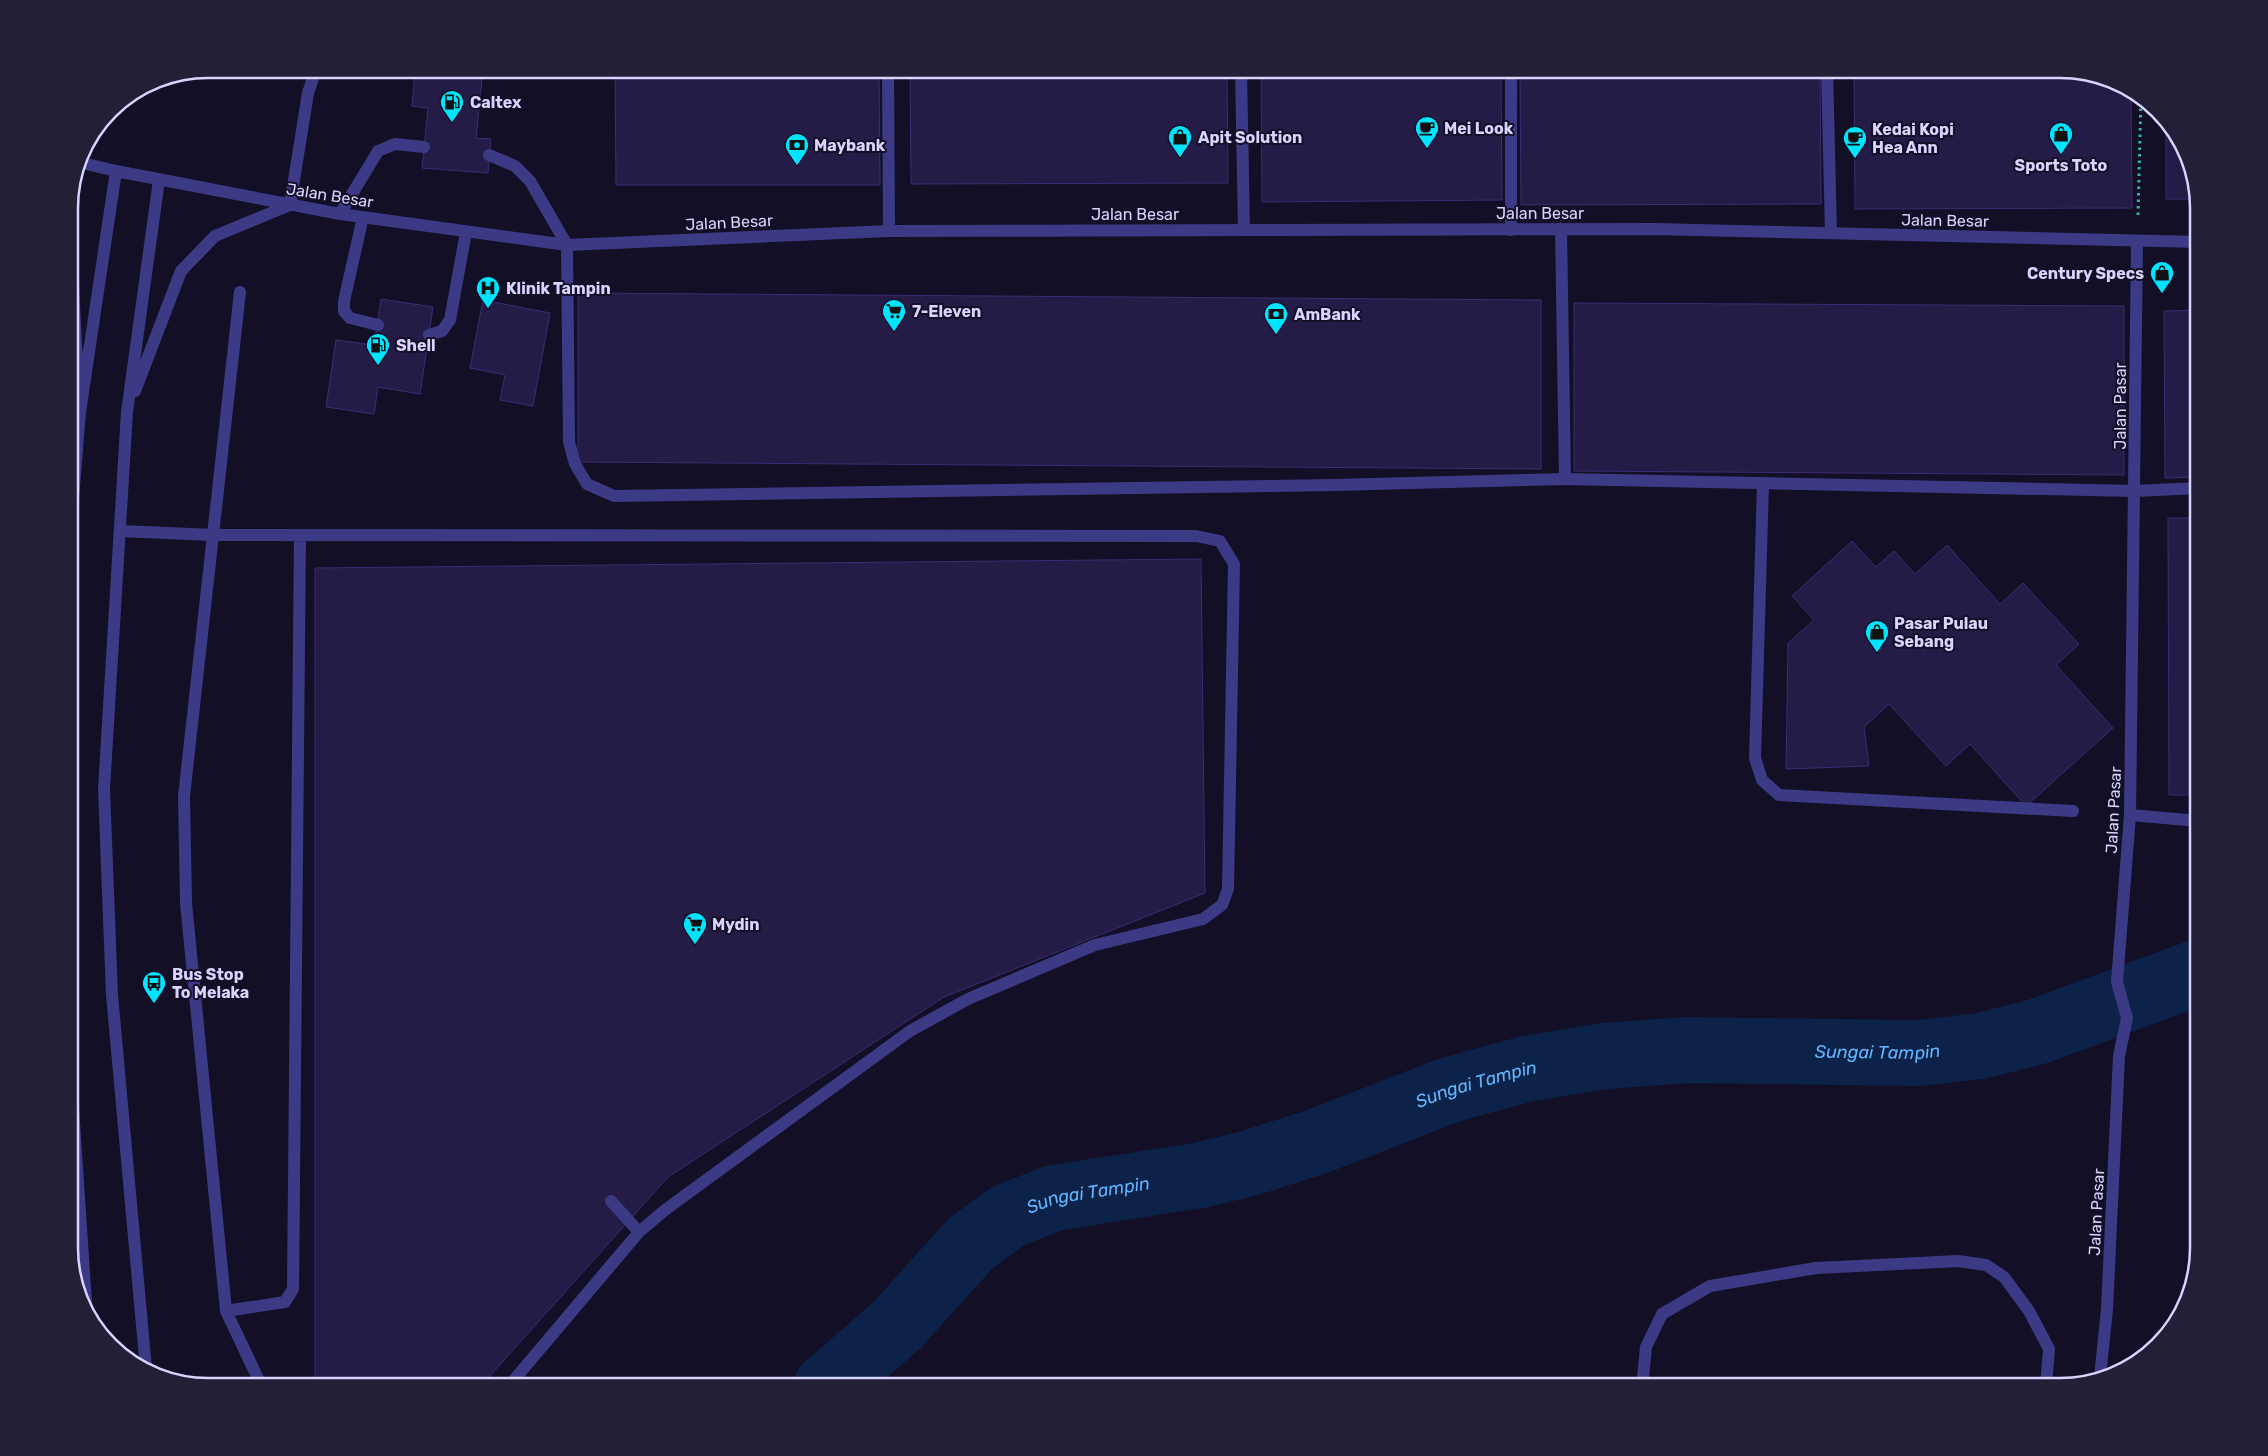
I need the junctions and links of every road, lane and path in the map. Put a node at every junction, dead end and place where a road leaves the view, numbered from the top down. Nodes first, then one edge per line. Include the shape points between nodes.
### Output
1 (313, 77) edge
2 (888, 77) edge
3 (1241, 77) edge
4 (1511, 77) edge
5 (1827, 77) edge
6 (2141, 106) edge
7 (424, 147) dead end
8 (489, 156) dead end
9 (85, 164) edge
10 (116, 171) junction
11 (159, 180) junction
12 (290, 205) junction
13 (340, 214) junction
14 (363, 217) junction
15 (1244, 230) junction
16 (1510, 230) junction
17 (1561, 230) junction
18 (889, 231) junction
19 (466, 232) junction
20 (1831, 233) junction
21 (2137, 241) junction
22 (2190, 242) edge
23 (567, 245) junction
24 (240, 292) dead end
25 (378, 325) dead end
26 (429, 335) dead end
27 (78, 375) edge
28 (80, 412) junction
29 (127, 412) junction
30 (78, 437) edge
31 (1565, 479) junction
32 (1762, 484) junction
33 (2190, 488) edge
34 (2135, 491) junction
35 (120, 531) junction
36 (214, 535) junction
37 (300, 535) junction
38 (2072, 811) dead end
39 (2130, 815) junction
40 (2190, 821) edge
41 (78, 1183) edge
42 (611, 1201) dead end
43 (639, 1232) junction
44 (85, 1294) edge
45 (226, 1311) junction
46 (145, 1363) edge
47 (2100, 1372) edge
48 (258, 1378) edge
49 (516, 1378) edge
50 (1643, 1378) edge
51 (2047, 1378) edge

1 - 12 street
2 - 18 street
3 - 15 street
4 - 16 street
5 - 20 street
6 - 21 path
7 - 13 street via 396,144 378,151
8 - 23 street via 516,166 530,181
9 - 10 street, Jalan Besar
10 - 11 street, Jalan Besar
10 - 28 street
11 - 12 street, Jalan Besar
11 - 29 street
12 - 13 street, Jalan Besar
12 - 29 street via 215,236 181,271
13 - 14 street, Jalan Besar
14 - 19 street, Jalan Besar
14 - 25 street via 344,311 350,318
15 - 16 street, Jalan Besar
15 - 18 street, Jalan Besar
16 - 17 street, Jalan Besar
17 - 20 street, Jalan Besar
17 - 31 street
18 - 23 street, Jalan Besar
19 - 23 street, Jalan Besar
19 - 26 street via 450,320 442,331
20 - 21 street, Jalan Besar
21 - 22 street, Jalan Besar
21 - 34 street, Jalan Pasar
23 - 31 street via 569,442 575,464 587,484 614,496
24 - 36 street
27 - 28 street
28 - 30 street
29 - 35 street
31 - 32 street
32 - 34 street
32 - 38 street via 1755,758 1762,780 1779,795
33 - 34 street
34 - 39 street, Jalan Pasar
35 - 36 street
35 - 46 street via 104,789 112,995
36 - 37 street
36 - 45 street via 184,806 186,903
37 - 43 street via 1196,536 1220,541 1234,564 1228,889 1222,905 1203,919 1095,945 968,999 910,1031
37 - 45 street via 293,1289 285,1302
39 - 40 street
39 - 47 street, Jalan Pasar via 2117,982 2127,1018 2119,1056 2108,1299
41 - 44 street
42 - 43 street
43 - 49 street
45 - 48 street
50 - 51 street via 1646,1347 1662,1314 1710,1286 1816,1268 1958,1262 1986,1264 2004,1277 2029,1311 2049,1349

